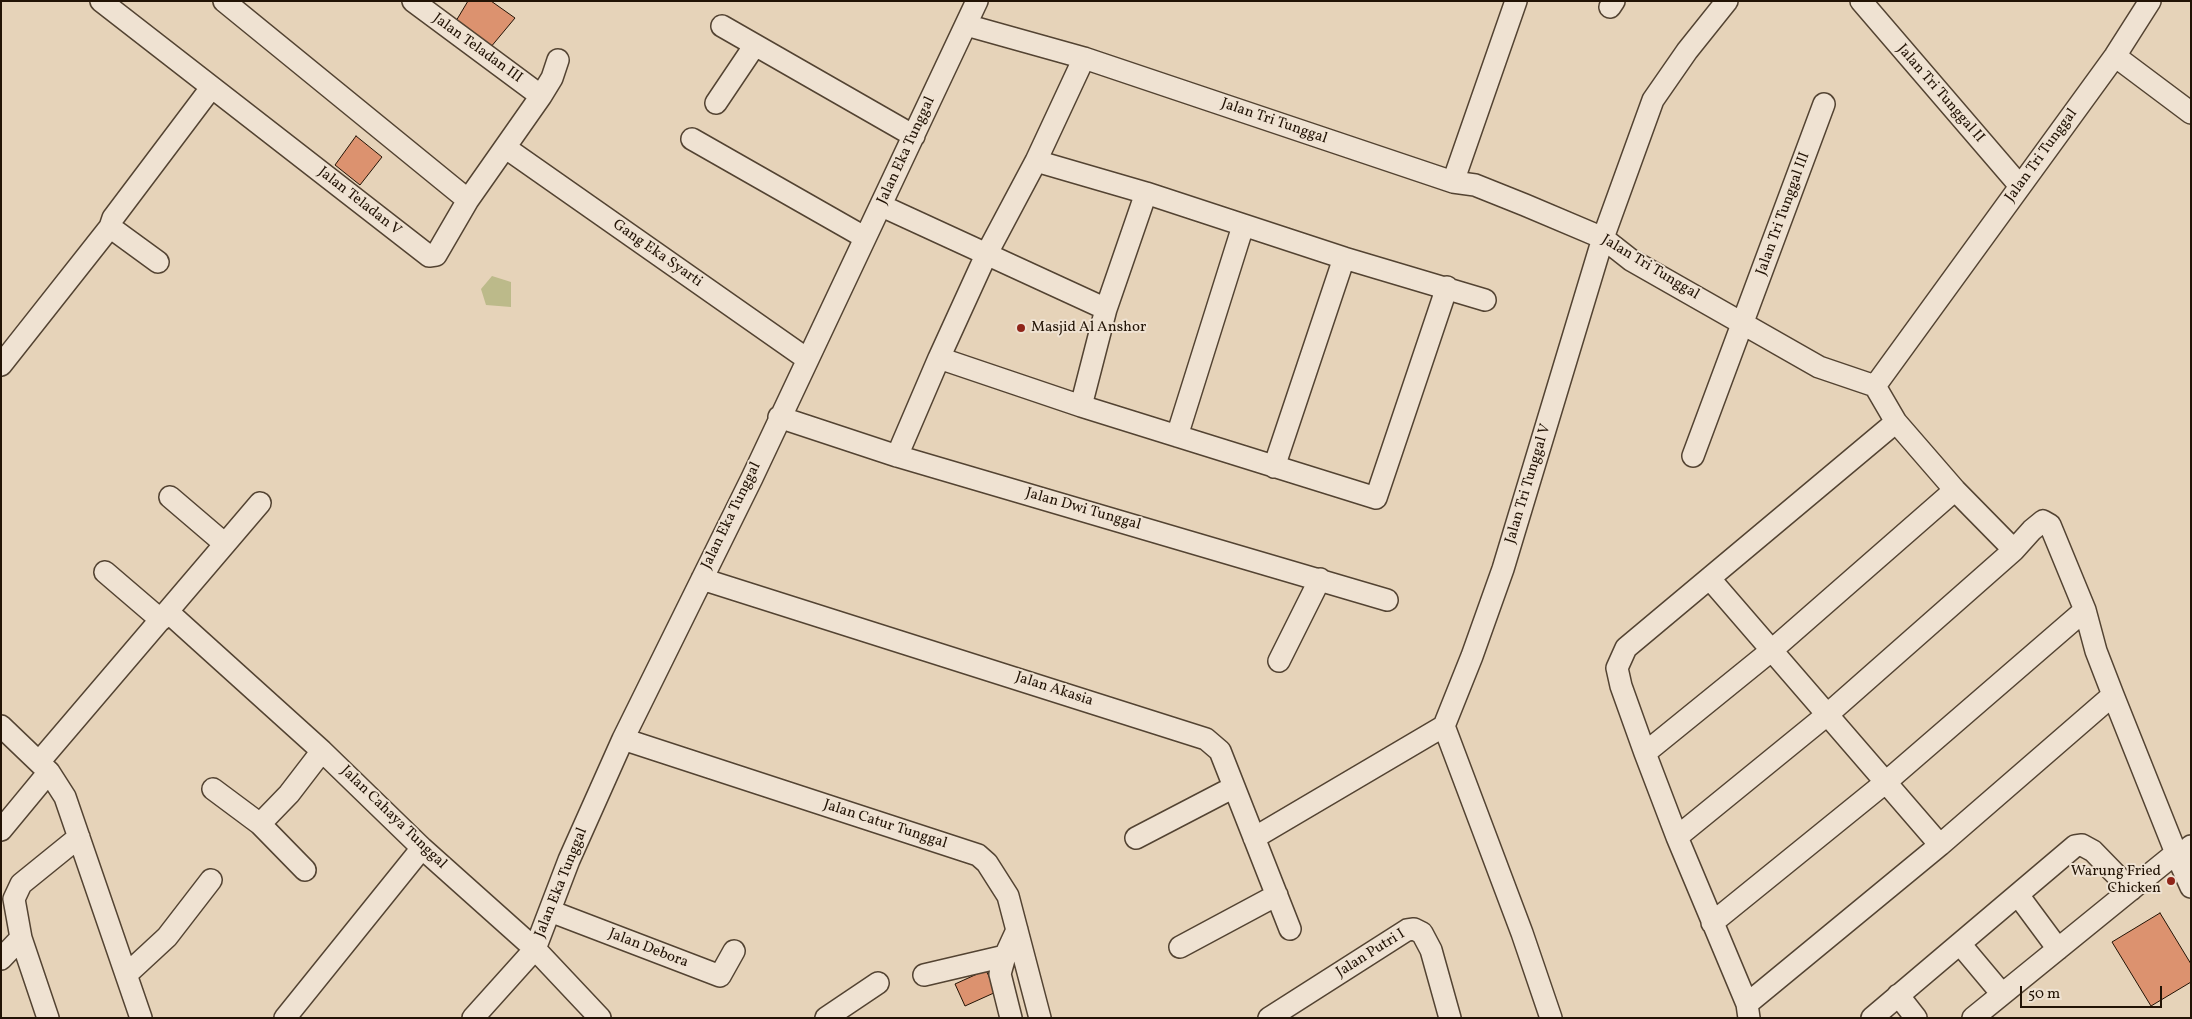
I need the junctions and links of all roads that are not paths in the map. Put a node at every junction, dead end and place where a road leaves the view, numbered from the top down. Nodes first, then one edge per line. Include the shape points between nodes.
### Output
1 (101, 1) edge
2 (224, 1) edge
3 (413, 1) edge
4 (977, 1) edge
5 (1516, 1) edge
6 (1861, 1) edge
7 (2150, 1) edge
8 (1726, 2) edge
9 (966, 25) junction
10 (722, 26) dead end
11 (755, 45) junction
12 (2115, 56) junction
13 (1084, 58) junction
14 (558, 60) dead end
15 (211, 88) junction
16 (541, 96) junction
17 (716, 103) dead end
18 (1824, 104) dead end
19 (2191, 113) edge
20 (914, 136) junction
21 (692, 139) dead end
22 (506, 148) junction
23 (1036, 161) junction
24 (1453, 182) junction
25 (2020, 186) junction
26 (1146, 193) junction
27 (468, 200) junction
28 (882, 206) junction
29 (1243, 226) junction
30 (110, 227) junction
31 (864, 237) junction
32 (1603, 238) junction
33 (986, 255) junction
34 (1344, 258) junction
35 (158, 262) dead end
36 (1447, 287) junction
37 (1485, 300) dead end
38 (1106, 309) junction
39 (1744, 324) junction
40 (939, 358) junction
41 (807, 359) junction
42 (1, 365) edge
43 (1876, 386) junction
44 (1081, 406) junction
45 (780, 417) junction
46 (1896, 422) junction
47 (1177, 436) junction
48 (897, 456) junction
49 (1693, 456) dead end
50 (1274, 468) junction
51 (1955, 490) junction
52 (170, 497) dead end
53 (260, 503) dead end
54 (225, 544) junction
55 (2014, 550) junction
56 (105, 572) dead end
57 (702, 579) junction
58 (1320, 579) junction
59 (1710, 579) junction
60 (1387, 600) dead end
61 (2085, 610) junction
62 (165, 616) junction
63 (1772, 650) junction
64 (1278, 662) dead end
65 (2113, 695) junction
66 (1828, 714) junction
67 (1, 726) edge
68 (1444, 726) junction
69 (623, 739) junction
70 (322, 751) junction
71 (1645, 753) junction
72 (44, 767) junction
73 (1886, 782) junction
74 (1234, 786) junction
75 (214, 788) dead end
76 (260, 824) junction
77 (1, 830) edge
78 (1677, 836) junction
79 (78, 837) junction
80 (1136, 838) dead end
81 (1254, 838) junction
82 (1940, 845) junction
83 (422, 848) junction
84 (2181, 852) edge
85 (305, 870) dead end
86 (211, 880) dead end
87 (2191, 888) edge
88 (2131, 890) junction
89 (1277, 895) junction
90 (2018, 895) junction
91 (550, 911) junction
92 (1712, 923) junction
93 (1290, 928) dead end
94 (1017, 930) junction
95 (20, 938) junction
96 (1960, 944) junction
97 (1180, 947) dead end
98 (536, 949) junction
99 (2058, 949) junction
100 (734, 951) dead end
101 (1005, 956) junction
102 (1, 959) edge
103 (126, 974) junction
104 (924, 976) dead end
105 (878, 983) dead end
106 (2002, 994) junction
107 (1898, 995) junction
108 (1748, 1011) edge
109 (48, 1018) edge
110 (141, 1018) edge
111 (284, 1018) edge
112 (472, 1018) edge
113 (600, 1018) edge
114 (826, 1018) edge
115 (1011, 1018) edge
116 (1040, 1018) edge
117 (1270, 1018) edge
118 (1450, 1018) edge
119 (1551, 1018) edge
120 (1872, 1018) edge
121 (1916, 1018) edge
122 (1973, 1018) edge

1 - 15 street, Jalan Teladan V
2 - 27 street
3 - 16 street, Jalan Teladan III
4 - 9 street, Jalan Eka Tunggal
5 - 24 street
6 - 25 street, Jalan Tri Tunggal II
7 - 12 street, Jalan Tri Tunggal
8 - 32 street, Jalan Tri Tunggal V via 1653,100
9 - 13 street, Jalan Tri Tunggal
9 - 20 street, Jalan Eka Tunggal
10 - 11 street
11 - 17 street
11 - 20 street
12 - 19 street
12 - 25 street, Jalan Tri Tunggal
13 - 23 street
13 - 24 street, Jalan Tri Tunggal
14 - 16 street, Jalan Teladan V
15 - 27 street, Jalan Teladan V via 429,256 436,255
15 - 30 street via 113,218
16 - 22 street, Jalan Teladan V
18 - 39 street, Jalan Tri Tunggal III
20 - 28 street, Jalan Eka Tunggal
21 - 31 street
22 - 27 street, Jalan Teladan V
22 - 41 street, Gang Eka Syarti
23 - 26 street
23 - 33 street
24 - 32 street, Jalan Tri Tunggal via 1475,185
25 - 43 street, Jalan Tri Tunggal
26 - 29 street
26 - 38 street
28 - 31 street, Jalan Eka Tunggal
28 - 33 street
29 - 34 street
29 - 47 street
30 - 35 street
30 - 42 street
31 - 41 street, Jalan Eka Tunggal
32 - 39 street, Jalan Tri Tunggal via 1631,260
32 - 68 street, Jalan Tri Tunggal V via 1503,570
33 - 38 street
33 - 40 street
34 - 36 street
34 - 50 street
36 - 37 street
36 - 50 street via 1376,498
38 - 44 street
39 - 43 street, Jalan Tri Tunggal via 1819,367
39 - 49 street, Jalan Tri Tunggal III
40 - 44 street
40 - 48 street
41 - 45 street, Jalan Eka Tunggal
43 - 46 street
44 - 47 street
45 - 48 street, Jalan Dwi Tunggal
45 - 57 street, Jalan Eka Tunggal
46 - 51 street
46 - 59 street
47 - 50 street
48 - 58 street, Jalan Dwi Tunggal
51 - 55 street
51 - 63 street
52 - 54 street
53 - 54 street
54 - 62 street
55 - 61 street via 2032,530 2043,521 2047,522
55 - 66 street
56 - 62 street, Jalan Cahaya Tunggal
57 - 69 street, Jalan Eka Tunggal
57 - 74 street, Jalan Akasia via 1206,739 1220,751
58 - 60 street, Jalan Dwi Tunggal
58 - 64 street
59 - 63 street
59 - 71 street via 1626,648 1617,668
61 - 65 street
61 - 73 street
62 - 70 street, Jalan Cahaya Tunggal
62 - 72 street
63 - 66 street
63 - 71 street
65 - 82 street
65 - 84 street
66 - 73 street
66 - 78 street
67 - 72 street
68 - 81 street
68 - 119 street
69 - 91 street, Jalan Eka Tunggal
69 - 94 street, Jalan Catur Tunggal via 978,855 987,863 1008,896
70 - 76 street via 289,794
70 - 83 street, Jalan Cahaya Tunggal
71 - 78 street
72 - 77 street
72 - 79 street via 65,797
73 - 82 street
73 - 92 street
74 - 80 street
74 - 81 street, Jalan Akasia
75 - 76 street
76 - 85 street
78 - 92 street
79 - 95 street via 21,884 14,899
79 - 103 street
81 - 89 street, Jalan Akasia
82 - 108 street
83 - 98 street, Jalan Cahaya Tunggal
83 - 111 street
84 - 87 street
84 - 88 street
86 - 103 street via 167,938
88 - 90 street via 2093,851 2075,846
88 - 99 street
89 - 93 street, Jalan Akasia
89 - 97 street
90 - 96 street
90 - 99 street
91 - 98 street, Jalan Eka Tunggal
91 - 100 street, Jalan Debora via 720,976
92 - 108 street
94 - 101 street
94 - 116 street, Jalan Catur Tunggal
95 - 102 street
95 - 109 street
96 - 106 street
96 - 107 street
98 - 112 street
98 - 113 street, Jalan Eka Tunggal
99 - 106 street
101 - 104 street
101 - 115 street via 1000,974
103 - 110 street
105 - 114 street
106 - 122 street
107 - 120 street
107 - 121 street
117 - 118 street, Jalan Putri I via 1407,930 1414,929 1422,932 1431,950

